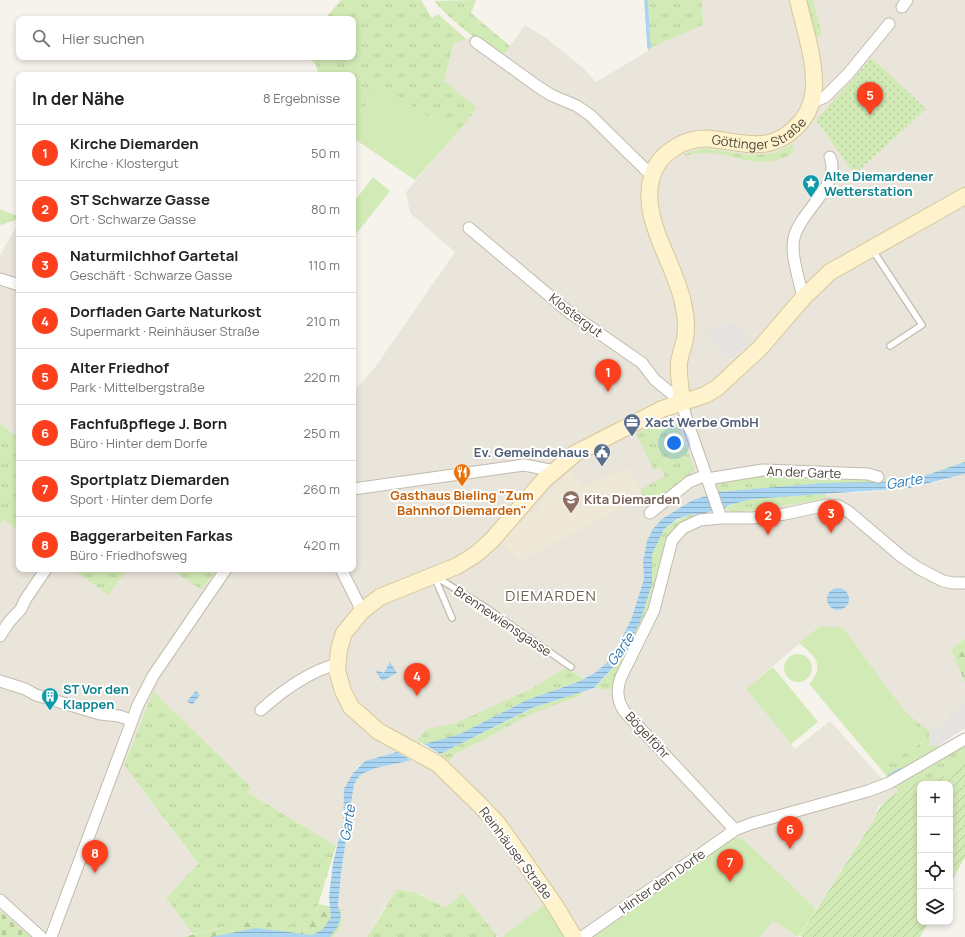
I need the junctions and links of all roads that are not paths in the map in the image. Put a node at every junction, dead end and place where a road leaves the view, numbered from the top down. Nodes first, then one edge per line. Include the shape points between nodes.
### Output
1 (798, 0) edge
2 (888, 24) dead end
3 (476, 42) dead end
4 (812, 102) junction
5 (830, 157) dead end
6 (652, 176) junction
7 (965, 196) edge
8 (469, 228) dead end
9 (871, 247) junction
10 (0, 279) edge
11 (16, 284) edge
12 (803, 298) junction
13 (890, 346) dead end
14 (682, 402) junction
15 (555, 471) junction
16 (878, 477) dead end
17 (708, 481) junction
18 (356, 489) edge
19 (650, 513) dead end
20 (719, 514) junction
21 (44, 572) edge
22 (224, 572) edge
23 (342, 572) edge
24 (434, 576) junction
25 (965, 583) edge
26 (362, 611) junction
27 (452, 618) dead end
28 (0, 636) edge
29 (337, 664) junction
30 (571, 667) dead end
31 (0, 681) edge
32 (261, 710) dead end
33 (131, 720) junction
34 (965, 740) edge
35 (735, 830) junction
36 (0, 900) edge
37 (41, 937) edge
38 (51, 937) edge
39 (574, 937) edge
40 (582, 937) edge

1 - 4 street, Göttinger Straße via 813,64
2 - 4 street via 848,74 825,97
3 - 6 street via 551,95 577,106 590,115
4 - 6 street, Göttinger Straße via 794,130 778,141 748,145 711,139 690,141 679,145 662,158
5 - 12 street via 833,169 830,181 800,223 793,240
6 - 14 street, Göttinger Straße via 650,200 653,219 680,291 685,316 685,335 679,366
7 - 9 street, Reinhäuser Straße
8 - 14 street, Klostergut via 570,313 642,363 655,380
9 - 12 street, Reinhäuser Straße via 830,272
9 - 13 lane via 922,324
10 - 11 street
12 - 14 street, Reinhäuser Straße via 731,377 705,395
14 - 15 street, Reinhäuser Straße via 662,409 588,446
14 - 17 street
15 - 18 street via 524,465
15 - 24 street, Reinhäuser Straße via 484,547 457,566
16 - 17 street, An der Garte via 868,474 781,469
17 - 19 street, An der Garte via 688,482
17 - 20 street
20 - 25 street, Bögelföhr via 753,518 827,505 839,506 918,568 943,581
20 - 35 street, Bögelföhr via 694,522 674,537 668,551 654,610 621,677 617,692 624,711
21 - 28 street via 21,609
22 - 33 street via 153,676
23 - 26 street
24 - 26 street, Reinhäuser Straße via 380,597
24 - 27 lane
24 - 30 lane, Brennewiensgasse
26 - 29 street, Reinhäuser Straße via 340,641
29 - 32 street via 305,678
29 - 39 street, Reinhäuser Straße via 340,684 352,707 372,727 438,764 457,781 498,824
31 - 33 street via 36,695 100,714
33 - 38 street
34 - 35 street, Hinter dem Dorfe via 889,783
35 - 40 street, Hinter dem Dorfe
36 - 37 street

